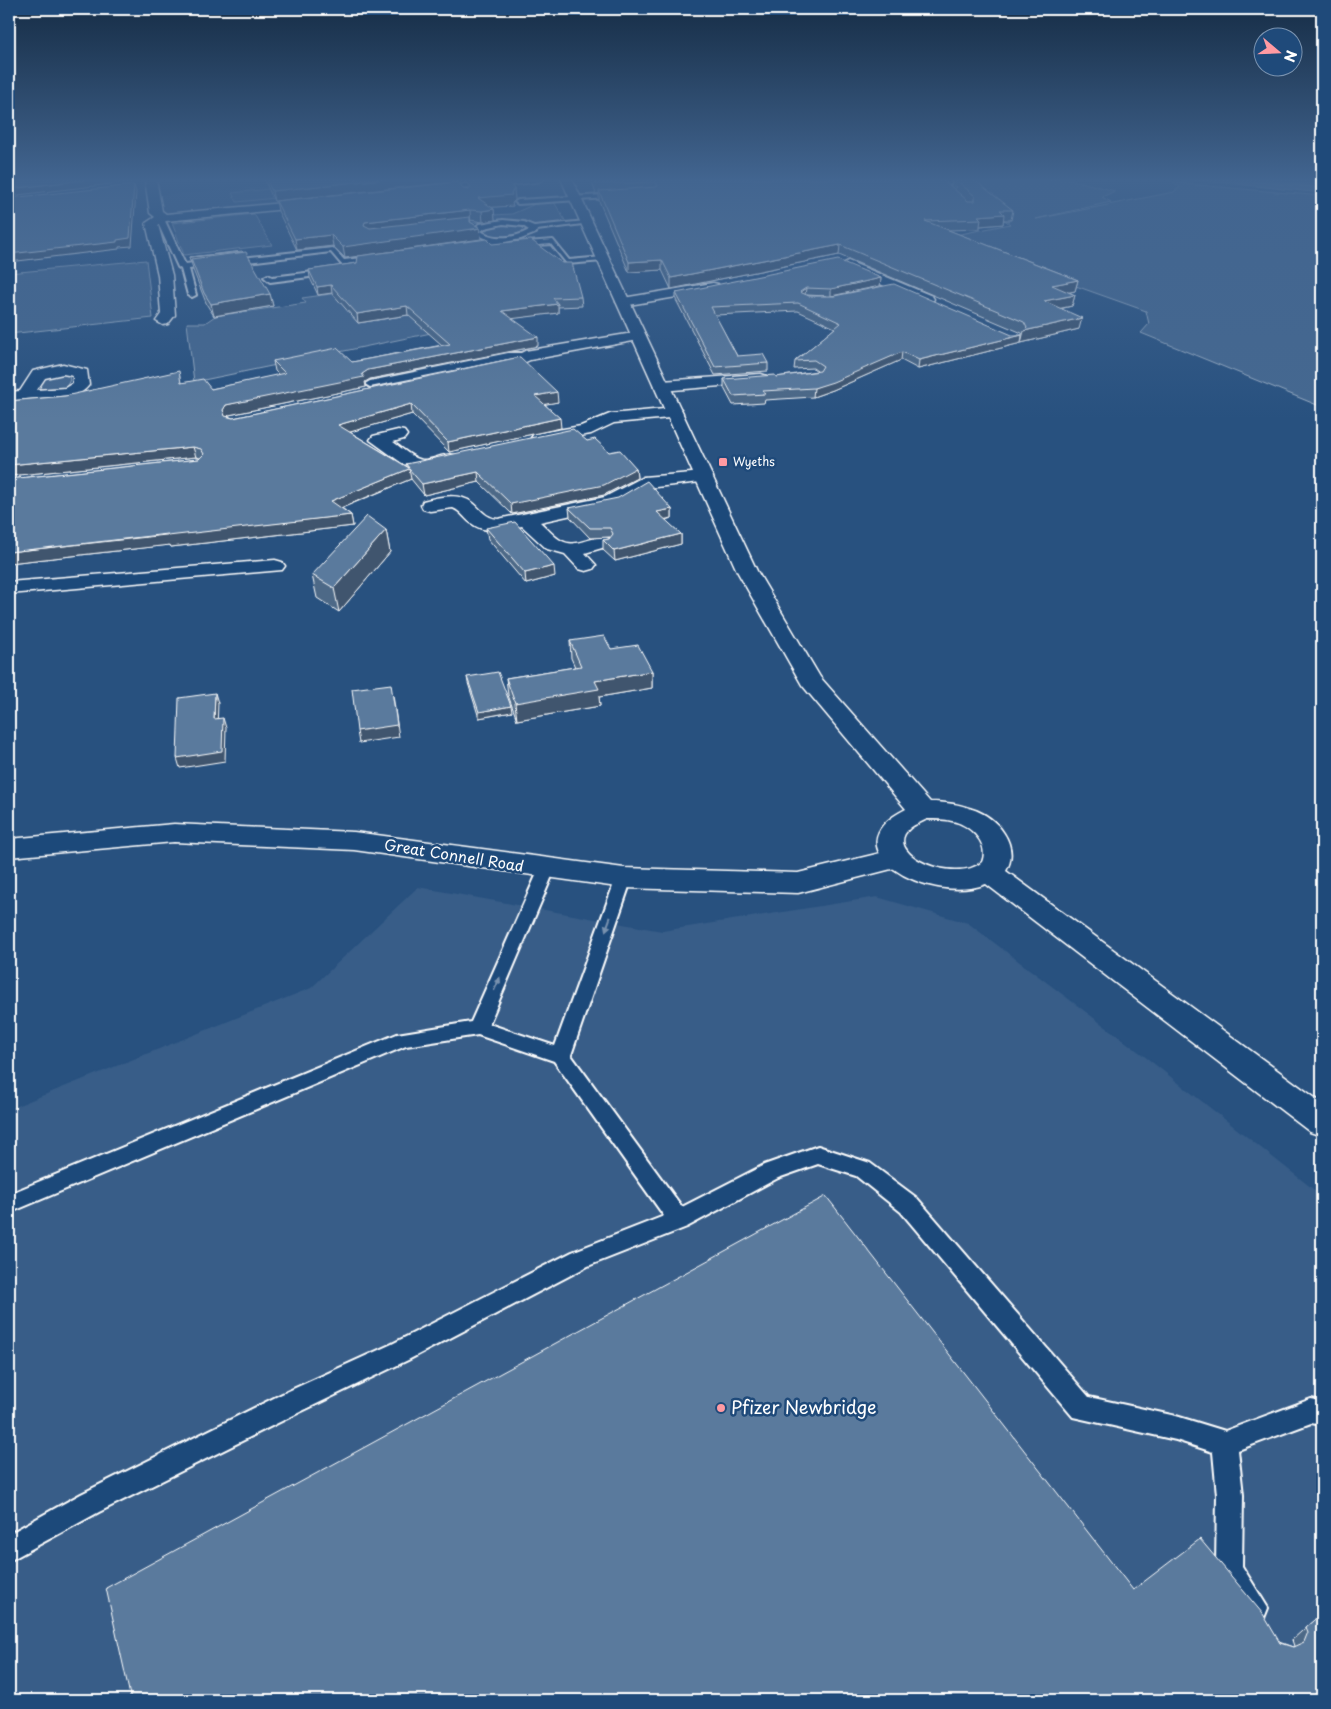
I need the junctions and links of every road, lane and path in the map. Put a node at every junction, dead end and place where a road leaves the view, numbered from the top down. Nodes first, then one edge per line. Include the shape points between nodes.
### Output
1 (161, 259) edge
2 (178, 259) edge
3 (255, 259) edge
4 (339, 259) edge
5 (565, 259) edge
6 (603, 259) joint
7 (830, 263) edge
8 (182, 267) junction
9 (268, 276) dead end
10 (728, 284) edge
11 (896, 286) junction
12 (877, 290) edge
13 (192, 295) dead end
14 (623, 302) junction
15 (944, 306) edge
16 (163, 321) dead end
17 (639, 336) junction
18 (778, 378) edge
19 (662, 386) junction
20 (366, 389) edge
21 (26, 395) dead end
22 (9, 397) edge
23 (675, 414) junction
24 (398, 435) dead end
25 (524, 441) edge
26 (470, 454) edge
27 (704, 477) junction
28 (430, 505) dead end
29 (527, 520) junction
30 (602, 542) edge
31 (572, 550) junction
32 (586, 565) dead end
33 (276, 566) dead end
34 (9, 588) edge
35 (922, 811) junction
36 (9, 848) edge
37 (897, 858) junction
38 (547, 870) junction
39 (988, 872) junction
40 (624, 878) junction
41 (478, 1028) junction
42 (561, 1056) junction
43 (1322, 1122) edge
44 (9, 1204) edge
45 (679, 1220) junction
46 (1322, 1413) edge
47 (1225, 1443) junction
48 (9, 1548) edge
49 (1268, 1630) edge

1 - 16 street via 168,315
2 - 8 lane
3 - 8 lane
4 - 9 lane via 342,263 387,260 270,280
5 - 6 lane via 567,262
6 - 14 street
7 - 11 street via 839,261
8 - 13 lane
10 - 14 street
11 - 12 lane
11 - 15 street
14 - 17 street
17 - 19 street
17 - 20 street
18 - 19 street
19 - 23 street
21 - 22 street
23 - 25 street via 610,419 585,430
23 - 27 street
24 - 26 street via 379,440 412,462 424,465
27 - 29 street via 643,483 611,501
27 - 35 street via 747,571 810,680
28 - 29 street via 446,502 463,504 480,522 490,525
29 - 31 street via 554,545
30 - 31 street
31 - 32 street
33 - 34 street
35 - 37 street via 906,817 890,833 890,845
35 - 39 street via 964,815 980,824 994,837 999,852
36 - 38 street, Great Connell Road via 174,833 354,840
37 - 39 street via 919,875 942,881 978,878
37 - 40 street, Great Connell Road via 798,882
38 - 40 street, Great Connell Road
41 -> 38 lane
39 - 43 street
40 -> 42 lane
41 - 42 lane
41 - 44 lane via 404,1039
42 - 45 lane
45 - 47 lane via 771,1171 818,1155 863,1169 909,1204 1082,1408 1176,1428
45 - 48 lane via 580,1259 400,1352 291,1402 90,1503
46 - 47 lane via 1311,1411
47 - 49 lane via 1230,1495 1230,1569

